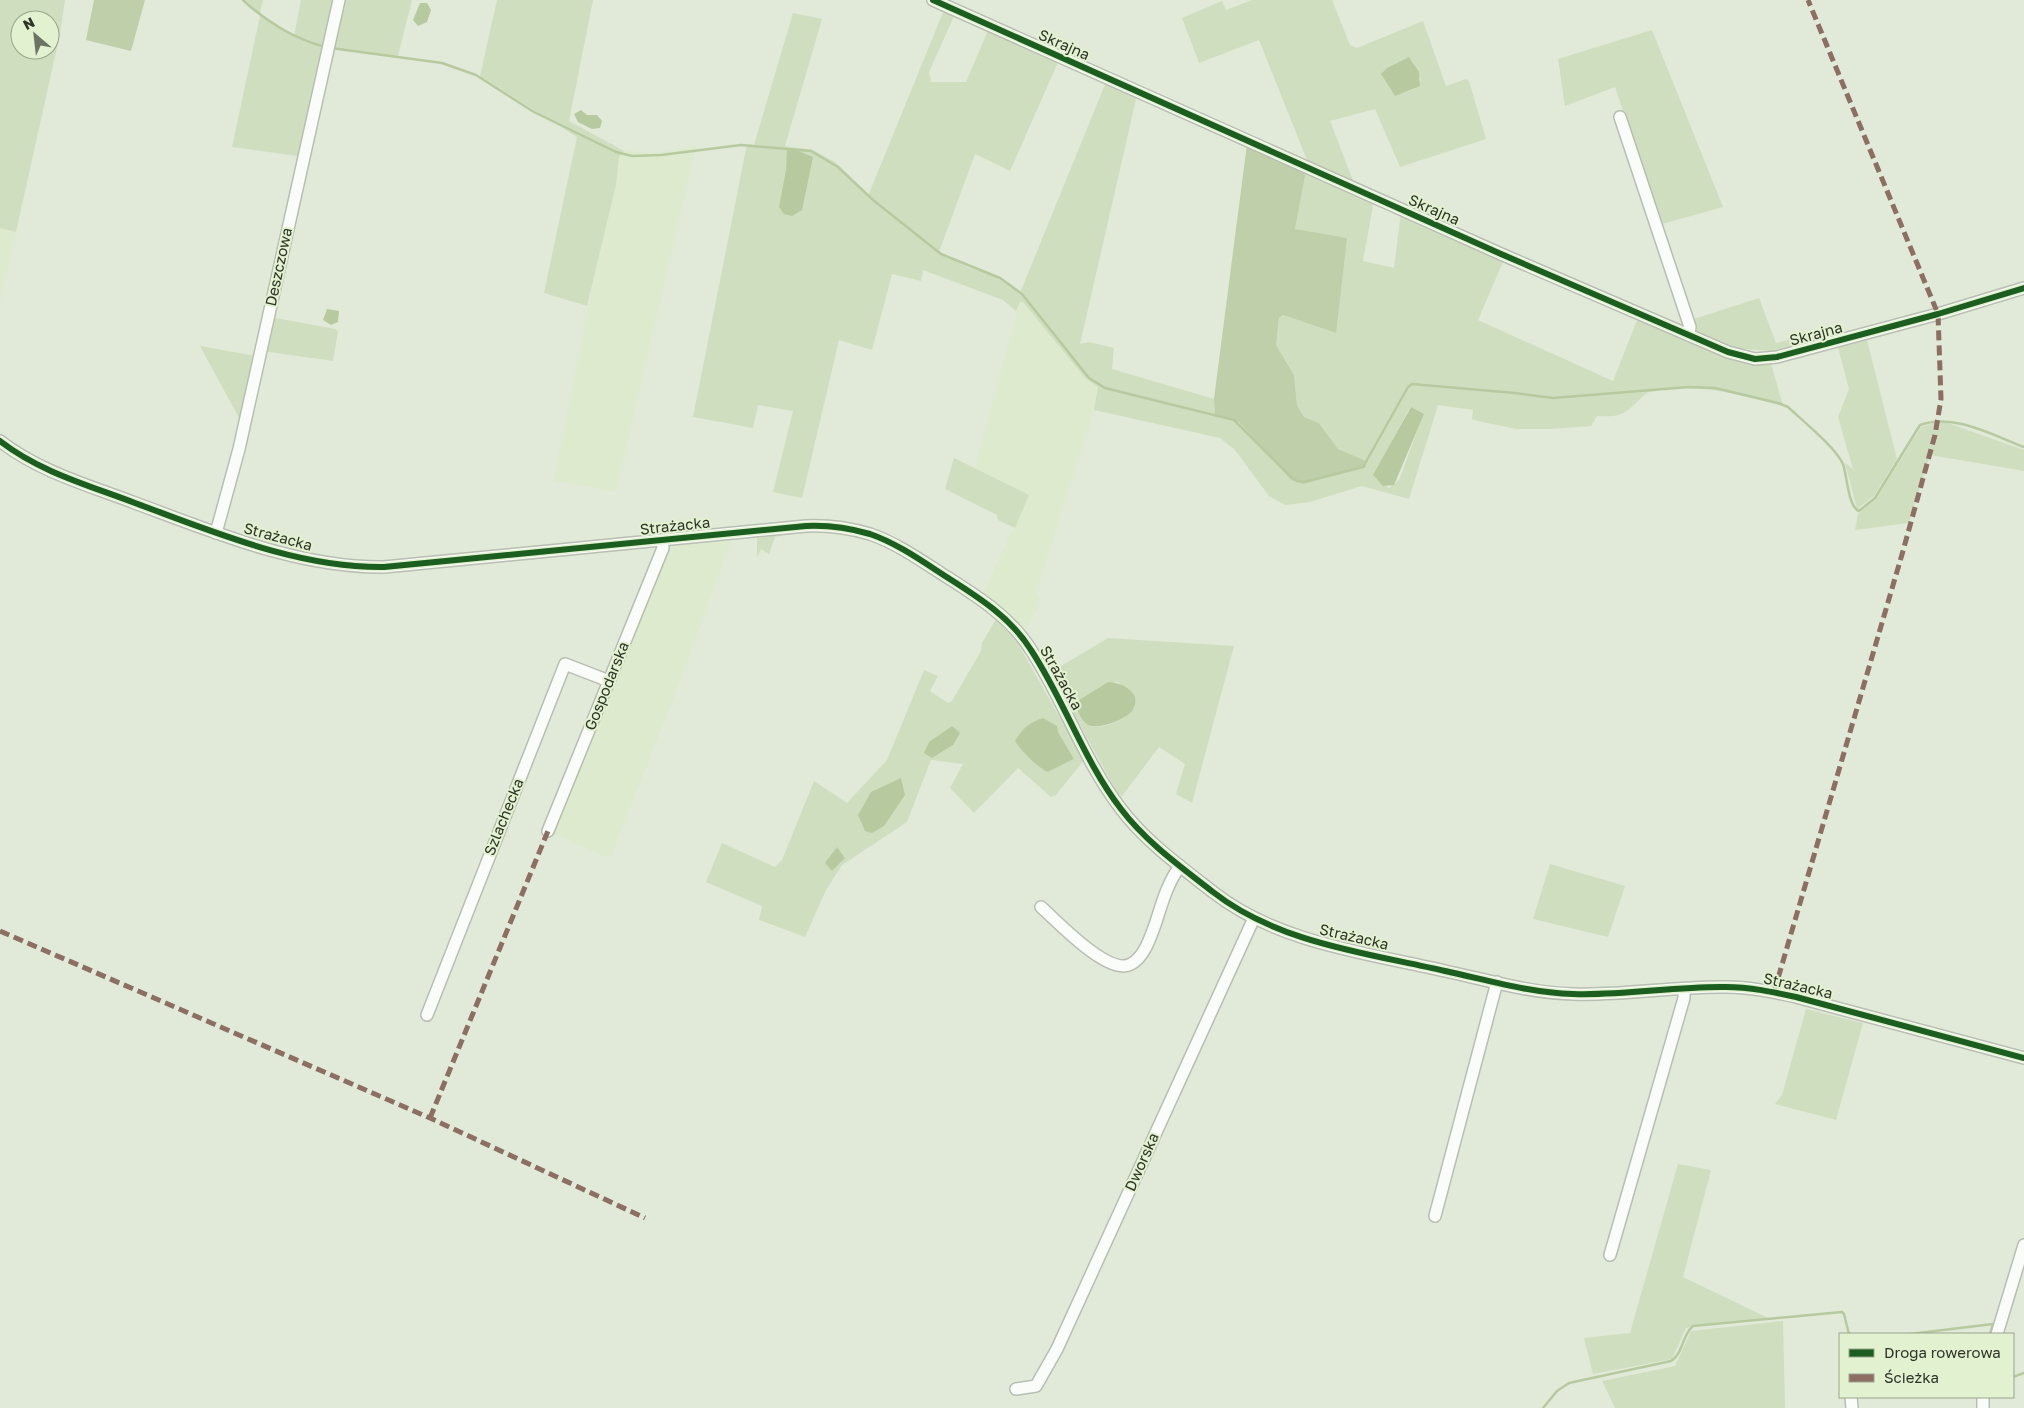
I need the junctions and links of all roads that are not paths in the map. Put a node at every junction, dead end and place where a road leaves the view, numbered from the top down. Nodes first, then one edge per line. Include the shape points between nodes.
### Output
1 (339, 0) edge
2 (932, 0) edge
3 (1620, 117) dead end
4 (2024, 288) edge
5 (1689, 335) junction
6 (0, 442) edge
7 (216, 532) junction
8 (662, 540) junction
9 (609, 681) junction
10 (548, 831) dead end
11 (1180, 866) junction
12 (1041, 907) dead end
13 (1254, 918) junction
14 (1497, 982) junction
15 (1684, 989) junction
16 (427, 1015) dead end
17 (2024, 1058) edge
18 (1435, 1216) dead end
19 (2024, 1245) edge
20 (1610, 1254) dead end
21 (1997, 1333) edge
22 (1016, 1390) dead end

1 - 7 street, Deszczowa via 243,432
2 - 5 street, Skrajna
3 - 5 street via 1690,327
4 - 5 street, Skrajna via 1777,357 1755,359 1728,352
6 - 7 street, Strażacka via 58,474
7 - 8 street, Strażacka via 322,562 364,567
8 - 9 street, Gospodarska via 663,548
8 - 11 street, Strażacka via 827,526 870,534 914,556 988,605 1018,632 1116,803 1142,833
9 - 10 street, Gospodarska
9 - 16 street, Szlachecka via 565,664
11 - 12 street via 1140,957 1127,966 1116,965 1099,956
11 - 13 street, Strażacka
13 - 14 street, Strażacka via 1308,939
13 - 22 street, Dworska via 1058,1348 1036,1386
14 - 15 street, Strażacka via 1543,992 1572,994
14 - 18 street
15 - 17 street, Strażacka via 1724,987 1774,992
15 - 20 street
19 - 21 street

